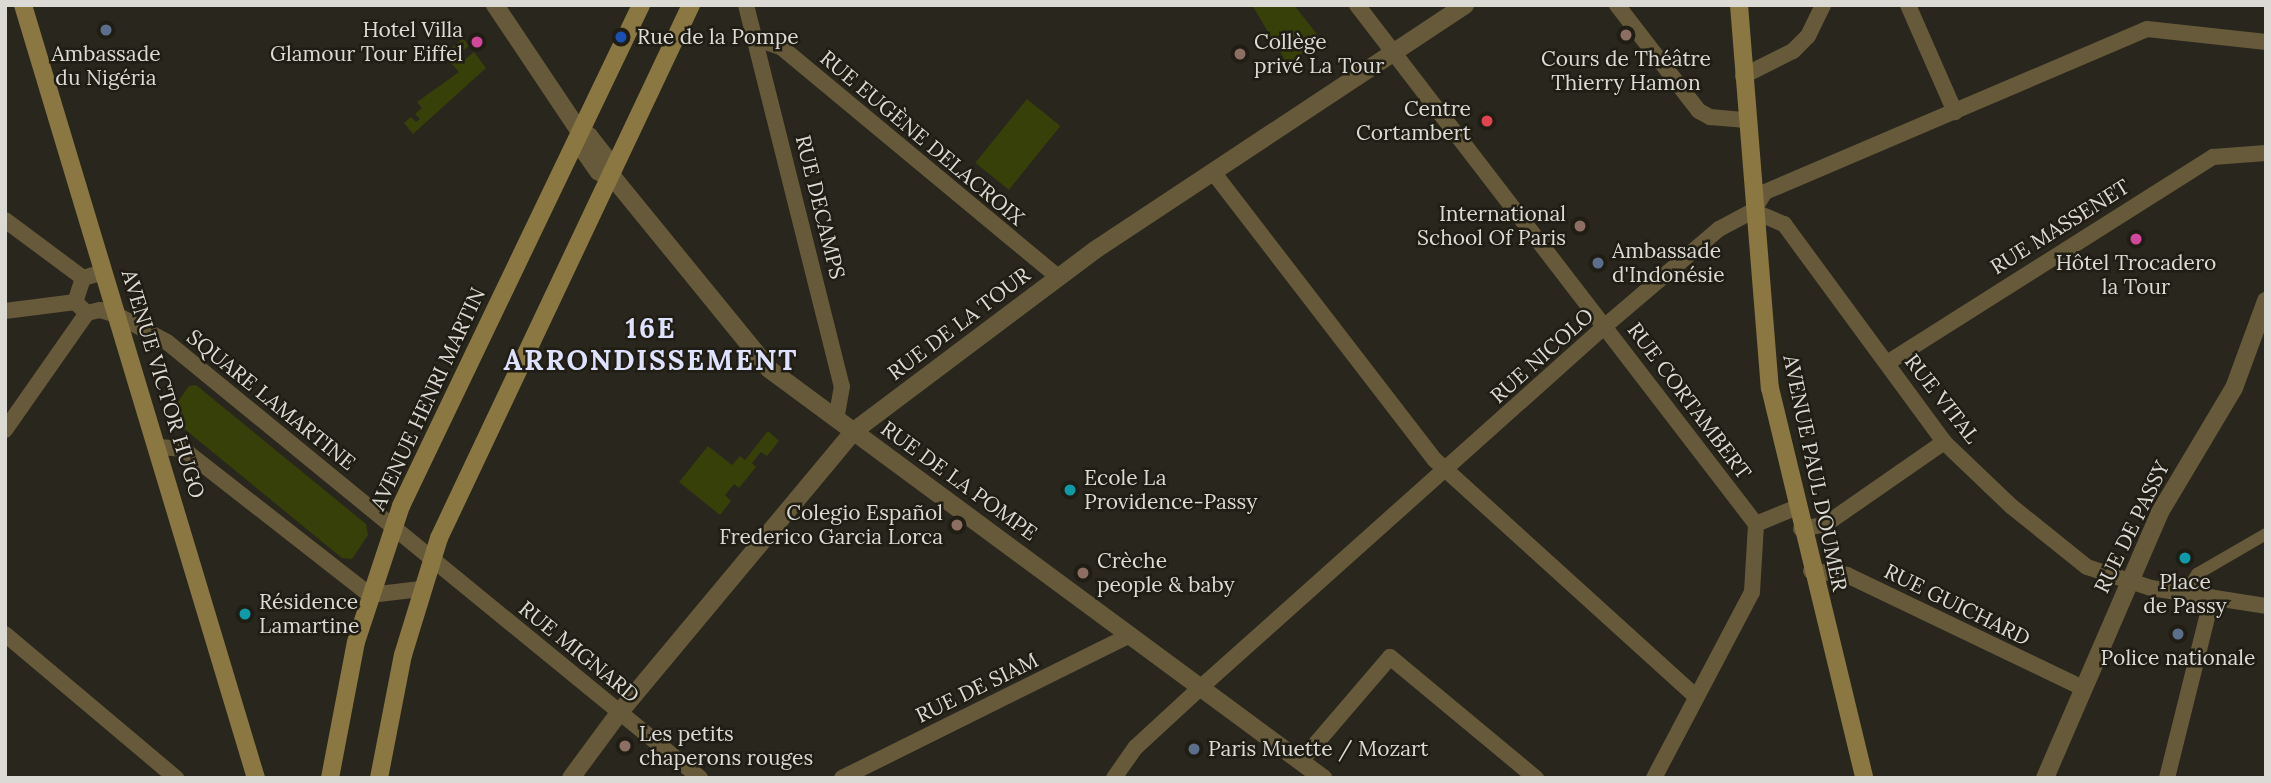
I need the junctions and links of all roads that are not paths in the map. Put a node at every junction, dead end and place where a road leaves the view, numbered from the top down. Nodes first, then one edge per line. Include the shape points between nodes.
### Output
1 (23, 5) edge
2 (495, 5) edge
3 (641, 5) edge
4 (691, 5) edge
5 (746, 5) edge
6 (1357, 5) edge
7 (1465, 5) edge
8 (1617, 5) edge
9 (1739, 5) edge
10 (1824, 5) edge
11 (1909, 5) edge
12 (756, 39) junction
13 (2266, 42) edge
14 (1396, 52) junction
15 (1743, 76) junction
16 (1955, 112) junction
17 (1746, 120) junction
18 (580, 132) junction
19 (2266, 153) edge
20 (1213, 172) junction
21 (611, 175) junction
22 (1753, 211) junction
23 (5, 220) edge
24 (104, 272) junction
25 (1058, 277) junction
26 (83, 278) junction
27 (2266, 301) edge
28 (75, 302) junction
29 (5, 310) edge
30 (87, 313) junction
31 (117, 315) junction
32 (1605, 327) junction
33 (1886, 363) junction
34 (836, 419) junction
35 (5, 429) edge
36 (854, 431) junction
37 (1944, 443) junction
38 (157, 447) junction
39 (1446, 472) junction
40 (1795, 508) junction
41 (1756, 524) junction
42 (394, 527) junction
43 (1801, 529) junction
44 (2266, 534) edge
45 (431, 559) junction
46 (1811, 571) junction
47 (2129, 582) junction
48 (421, 589) junction
49 (2185, 592) junction
50 (370, 595) junction
51 (2212, 598) junction
52 (2266, 606) edge
53 (5, 634) edge
54 (1130, 635) junction
55 (1200, 688) junction
56 (2082, 688) junction
57 (1696, 697) junction
58 (619, 713) junction
59 (1301, 761) junction
60 (176, 778) edge
61 (256, 778) edge
62 (330, 778) edge
63 (379, 778) edge
64 (571, 778) edge
65 (700, 778) edge
66 (842, 778) edge
67 (1114, 778) edge
68 (1324, 778) edge
69 (1536, 778) edge
70 (1654, 778) edge
71 (1864, 778) edge
72 (2045, 778) edge
73 (2167, 778) edge

1 - 24 main road, AVENUE VICTOR HUGO
2 - 18 street, RUE DE LA POMPE
3 - 18 main road, AVENUE HENRI MARTIN
4 - 21 main road
5 - 12 street, RUE DECAMPS
6 - 14 street, RUE CORTAMBERT
7 - 14 street, RUE DE LA TOUR
8 - 17 street via 1699,111 1710,117
9 - 15 main road, AVENUE PAUL DOUMER
10 - 15 street via 1808,36 1793,51
11 - 16 street
12 - 25 street, RUE EUGÈNE DELACROIX via 781,47
12 - 34 street, RUE DECAMPS via 842,386
13 - 16 street, RUE NICOLO via 2147,29
14 - 20 street, RUE DE LA TOUR
14 - 32 street, RUE CORTAMBERT
15 - 17 main road, AVENUE PAUL DOUMER
16 - 22 street, RUE NICOLO via 1765,192
17 - 22 main road, AVENUE PAUL DOUMER
18 - 21 street, RUE DE LA POMPE via 582,148 599,173
18 - 42 main road, AVENUE HENRI MARTIN via 417,469
19 - 33 street, RUE MASSENET via 2213,157
20 - 25 street, RUE DE LA TOUR
20 - 39 street
21 - 34 street, RUE DE LA POMPE via 769,369
21 - 45 main road via 453,503
22 - 32 street, RUE NICOLO via 1719,229
22 - 33 street, RUE VITAL via 1784,224
22 - 40 main road, AVENUE PAUL DOUMER via 1770,388
23 - 26 street
24 - 26 street
24 - 31 main road, AVENUE VICTOR HUGO
25 - 36 street, RUE DE LA TOUR
26 - 28 street
27 - 47 street, RUE DE PASSY via 2234,388 2160,512
28 - 29 street
28 - 30 street
30 - 31 street via 100,310
30 - 35 street
31 - 38 main road, AVENUE VICTOR HUGO
31 - 42 street, SQUARE LAMARTINE via 167,342
32 - 39 street, RUE NICOLO
32 - 41 street, RUE CORTAMBERT
33 - 37 street, RUE VITAL
34 - 36 street, RUE DE LA POMPE
36 - 54 street, RUE DE LA POMPE
36 - 58 street, RUE DE LA TOUR
37 - 43 street via 1826,524
37 - 47 street, RUE VITAL via 2011,506 2087,567
38 - 50 street via 183,449
38 - 61 main road, AVENUE VICTOR HUGO
39 - 55 street, RUE NICOLO
39 - 57 street
40 - 41 street
40 - 43 main road, AVENUE PAUL DOUMER
41 - 57 street via 1756,580
42 - 45 street, SQUARE LAMARTINE
42 - 50 main road, AVENUE HENRI MARTIN
43 - 46 main road, AVENUE PAUL DOUMER
44 - 49 street via 2197,574
45 - 48 main road
45 - 58 street, RUE MIGNARD
46 - 56 street, RUE GUICHARD via 1846,575
46 - 71 main road, AVENUE PAUL DOUMER
47 - 49 street
47 - 56 street, RUE DE PASSY
48 - 50 street
48 - 63 main road
49 - 51 street
50 - 62 main road, AVENUE HENRI MARTIN via 340,715
51 - 52 street
51 - 73 street
53 - 60 street
54 - 55 street, RUE DE LA POMPE
54 - 66 street, RUE DE SIAM
55 - 59 street, RUE DE LA POMPE
55 - 67 street, RUE NICOLO via 1136,747
56 - 72 street, RUE DE PASSY
57 - 70 street
58 - 64 street, RUE DE LA TOUR
58 - 65 street, RUE MIGNARD
59 - 68 street, RUE DE LA POMPE
59 - 69 street via 1390,657

